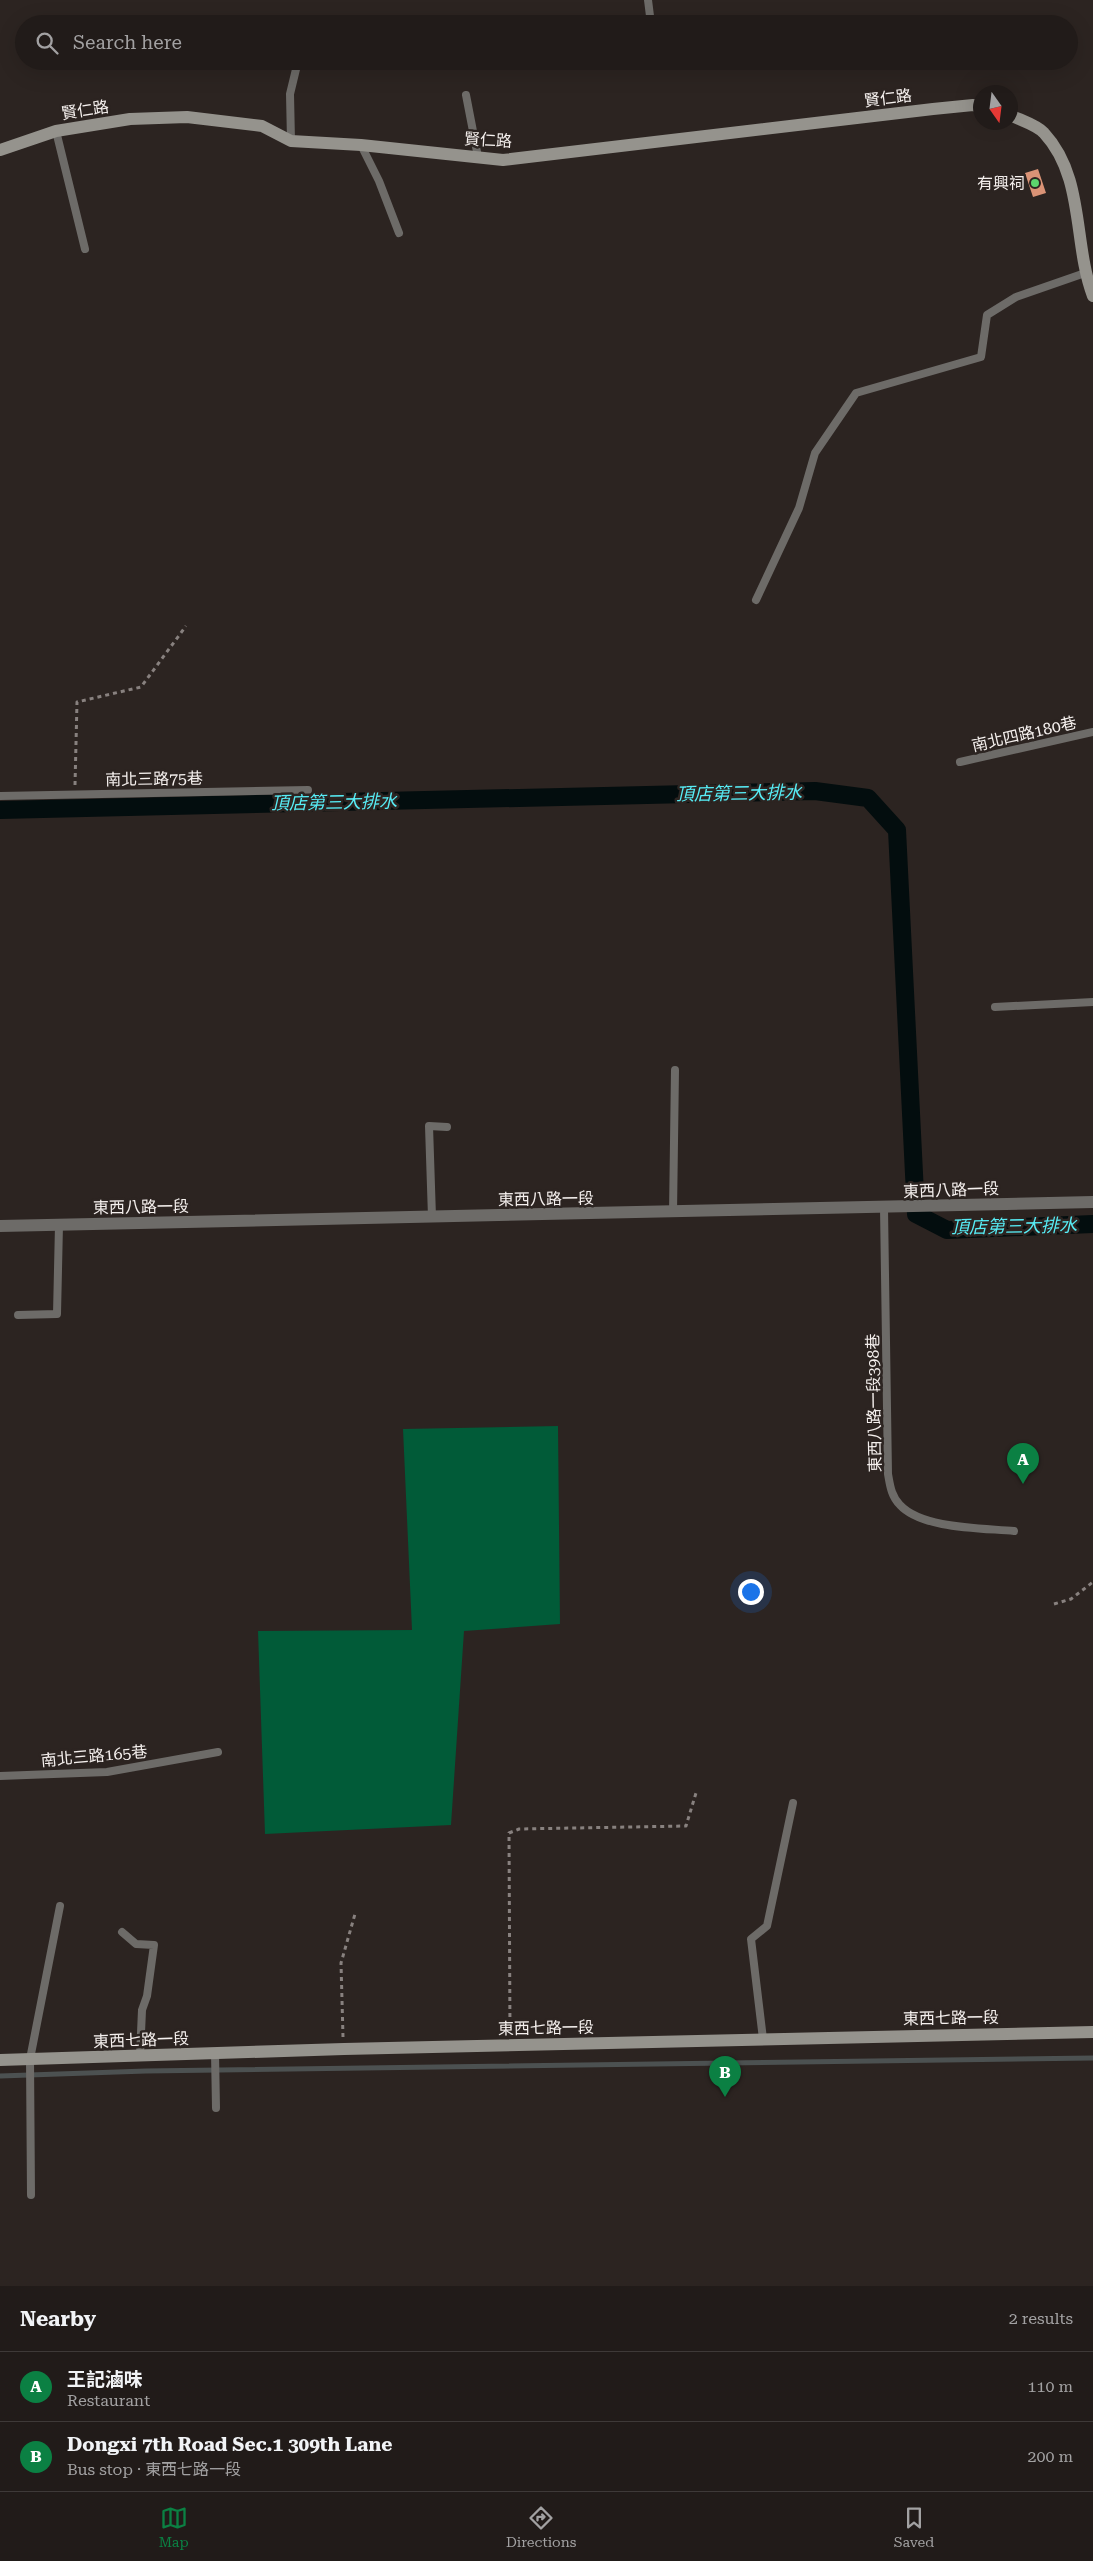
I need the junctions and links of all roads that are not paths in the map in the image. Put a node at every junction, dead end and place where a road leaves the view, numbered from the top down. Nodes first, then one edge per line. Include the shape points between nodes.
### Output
1 (648, 0) edge
2 (650, 15) edge
3 (296, 70) edge
4 (466, 95) dead end
5 (973, 105) edge
6 (1018, 119) edge
7 (56, 131) junction
8 (290, 141) junction
9 (362, 145) junction
10 (0, 150) edge
11 (478, 157) junction
12 (399, 233) dead end
13 (85, 248) dead end
14 (1085, 273) junction
15 (1093, 296) edge
16 (756, 600) dead end
17 (1093, 732) edge
18 (960, 762) dead end
19 (308, 790) dead end
20 (0, 796) edge
21 (1093, 1002) edge
22 (995, 1007) dead end
23 (675, 1070) dead end
24 (447, 1128) dead end
25 (1093, 1202) edge
26 (884, 1208) junction
27 (673, 1212) junction
28 (432, 1218) junction
29 (59, 1225) junction
30 (0, 1226) edge
31 (18, 1315) dead end
32 (1014, 1531) dead end
33 (218, 1752) dead end
34 (0, 1776) edge
35 (793, 1803) dead end
36 (60, 1906) dead end
37 (122, 1932) dead end
38 (1093, 2032) edge
39 (762, 2039) junction
40 (215, 2053) junction
41 (140, 2056) junction
42 (30, 2059) junction
43 (0, 2060) edge
44 (216, 2108) dead end
45 (31, 2194) dead end

1 - 2 lane
3 - 8 lane via 290,94
4 - 11 lane
5 - 11 street, 賢仁路 via 503,160
6 - 14 street via 1043,132 1065,164
7 - 8 street, 賢仁路 via 130,119 187,117 262,126
7 - 10 street, 賢仁路
7 - 13 lane
8 - 9 street, 賢仁路
9 - 11 street, 賢仁路
9 - 12 lane
14 - 15 street
14 - 16 lane via 1016,297 987,315 981,357 856,393 815,453 799,508
17 - 18 lane, 南北四路180巷
19 - 20 lane, 南北三路75巷
21 - 22 lane
23 - 27 lane
24 - 28 lane via 428,1126
25 - 26 street, 東西八路一段
26 - 27 street, 東西八路一段
26 - 32 lane, 東西八路一段398巷 via 888,1474 892,1493 900,1506 926,1521
27 - 28 street, 東西八路一段
28 - 29 street, 東西八路一段
29 - 30 street, 東西八路一段
29 - 31 lane via 57,1314
33 - 34 lane, 南北三路165巷 via 107,1772
35 - 39 lane via 767,1926 751,1939
36 - 42 lane
37 - 41 lane via 136,1944 154,1945 142,2010
38 - 39 street, 東西七路一段
39 - 40 street, 東西七路一段
40 - 41 street, 東西七路一段
40 - 44 lane
41 - 42 street, 東西七路一段
42 - 43 street, 東西七路一段
42 - 45 lane

